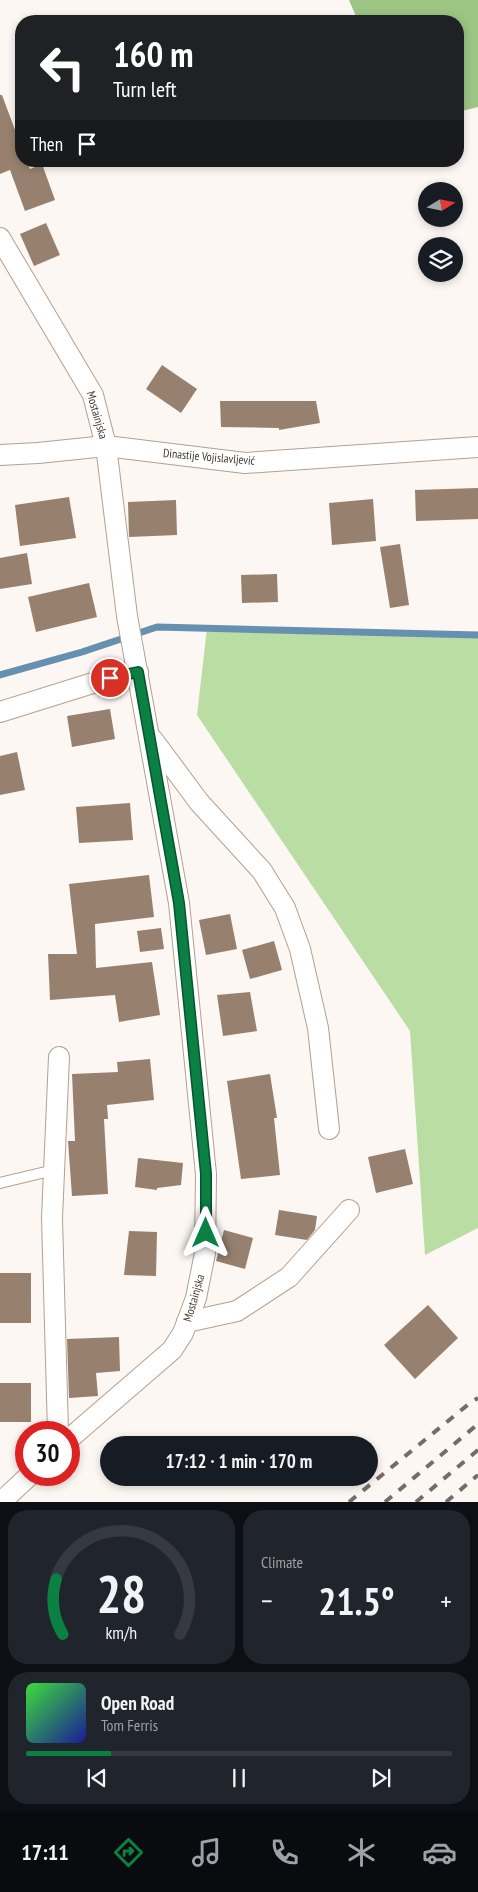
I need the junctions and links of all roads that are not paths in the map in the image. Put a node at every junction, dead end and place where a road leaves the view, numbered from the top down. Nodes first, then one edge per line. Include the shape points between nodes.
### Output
1 (0, 238) edge
2 (106, 446) junction
3 (478, 447) edge
4 (0, 455) edge
5 (137, 667) junction
6 (0, 712) edge
7 (150, 737) junction
8 (59, 1057) dead end
9 (328, 1129) dead end
10 (54, 1170) junction
11 (0, 1183) edge
12 (348, 1210) dead end
13 (187, 1322) junction
14 (58, 1421) edge
15 (80, 1430) edge
16 (19, 1486) edge
17 (4, 1501) edge

1 - 2 street, Mostainjska via 93,395
2 - 3 street, Dinastije Vojislavljević via 245,463
2 - 4 street, Dinastije Vojislavljević
2 - 5 street, Mostainjska
5 - 6 street
5 - 7 street, Mostainjska
7 - 9 street via 199,802 262,871 285,908 300,949 318,1028
7 - 13 street, Mostainjska via 179,903 206,1174 206,1253
8 - 10 street
10 - 11 lane
10 - 14 street via 52,1218
12 - 13 street via 289,1277 237,1311
13 - 15 street, Mostainjska via 172,1350
16 - 17 street

